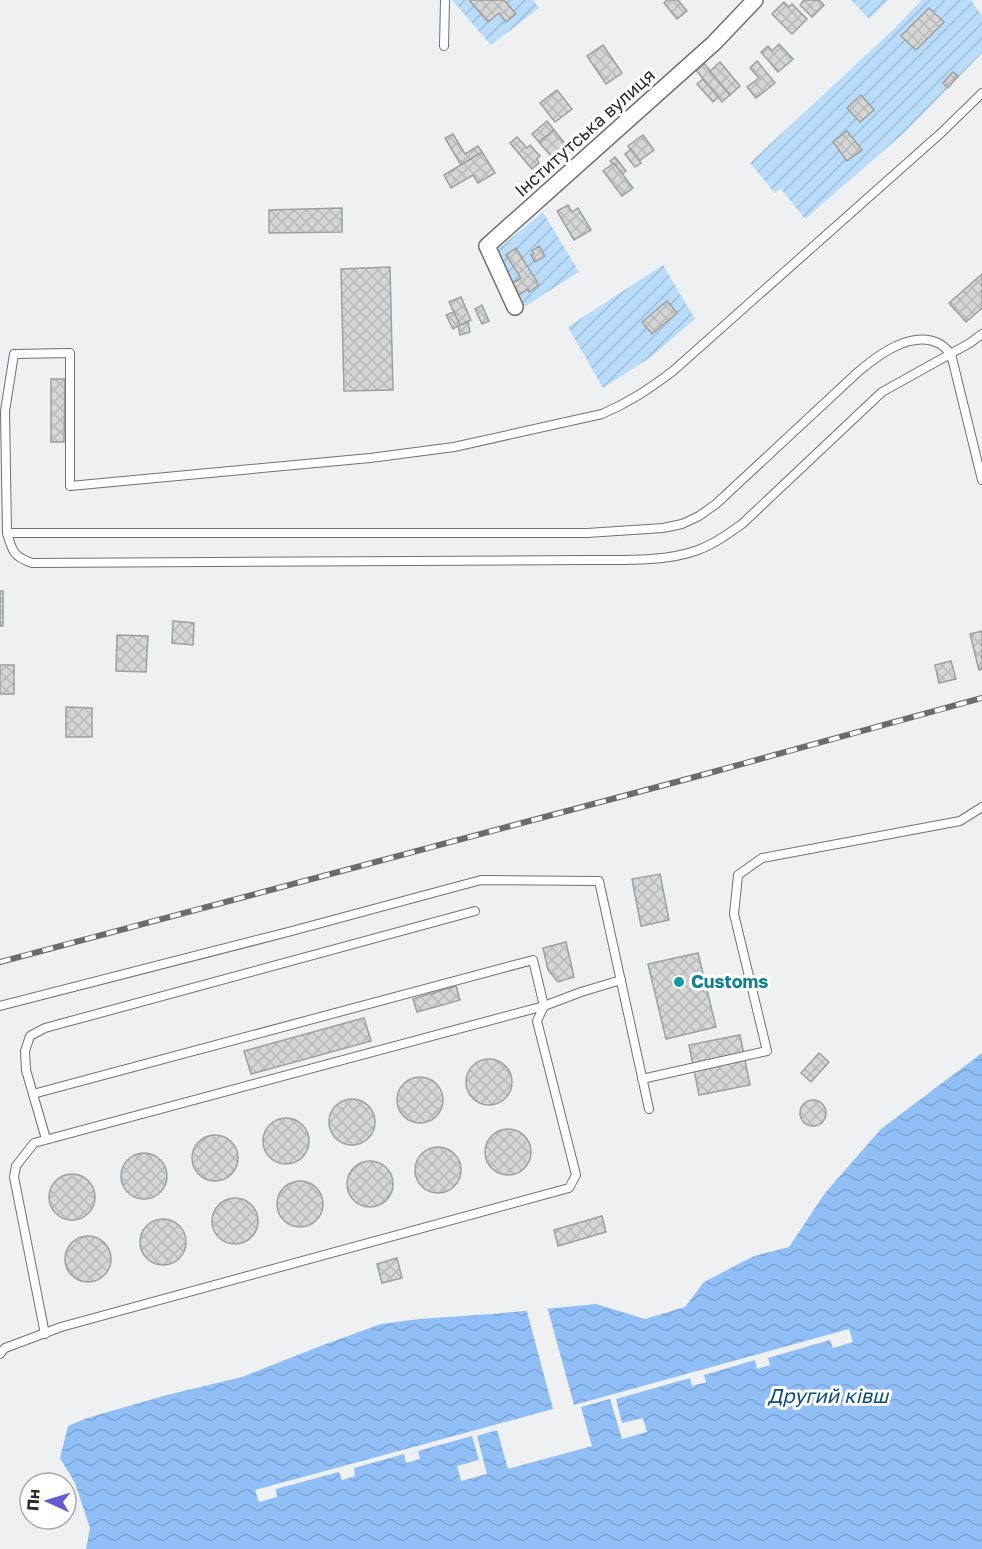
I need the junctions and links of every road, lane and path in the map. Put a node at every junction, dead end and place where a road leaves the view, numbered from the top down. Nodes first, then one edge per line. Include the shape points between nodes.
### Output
1 (445, 0) edge
2 (756, 0) edge
3 (444, 46) dead end
4 (982, 93) edge
5 (516, 307) dead end
6 (982, 334) edge
7 (951, 354) junction
8 (2, 411) edge
9 (982, 480) edge
10 (7, 533) junction
11 (982, 807) edge
12 (475, 911) dead end
13 (621, 980) junction
14 (0, 1006) edge
15 (544, 1006) junction
16 (642, 1079) junction
17 (33, 1094) junction
18 (649, 1109) dead end
19 (46, 1140) junction
20 (45, 1334) junction
21 (0, 1354) edge

1 - 3 lane
2 - 5 street, Інститутська вулиця via 714,43 487,246
4 - 8 lane via 673,371 625,404 602,414 454,447 70,486 70,353 14,354
6 - 7 lane
7 - 9 lane
7 - 10 lane via 942,345 928,340 898,345 878,355 716,504 682,524 663,528 587,533
7 - 10 lane via 882,392 742,524 697,550 672,557 32,563 19,558
8 - 10 lane
11 - 16 lane via 960,821 762,858 738,875 734,914 767,1051
12 - 17 lane via 45,1028 30,1036 25,1051
13 - 14 lane via 599,881 481,880
13 - 15 lane
13 - 16 lane
15 - 17 lane via 532,960
15 - 19 lane
15 - 20 lane via 537,1021 576,1175 569,1188
16 - 18 lane
17 - 19 lane
19 - 20 lane via 34,1143 16,1166 14,1177
20 - 21 lane via 5,1348

